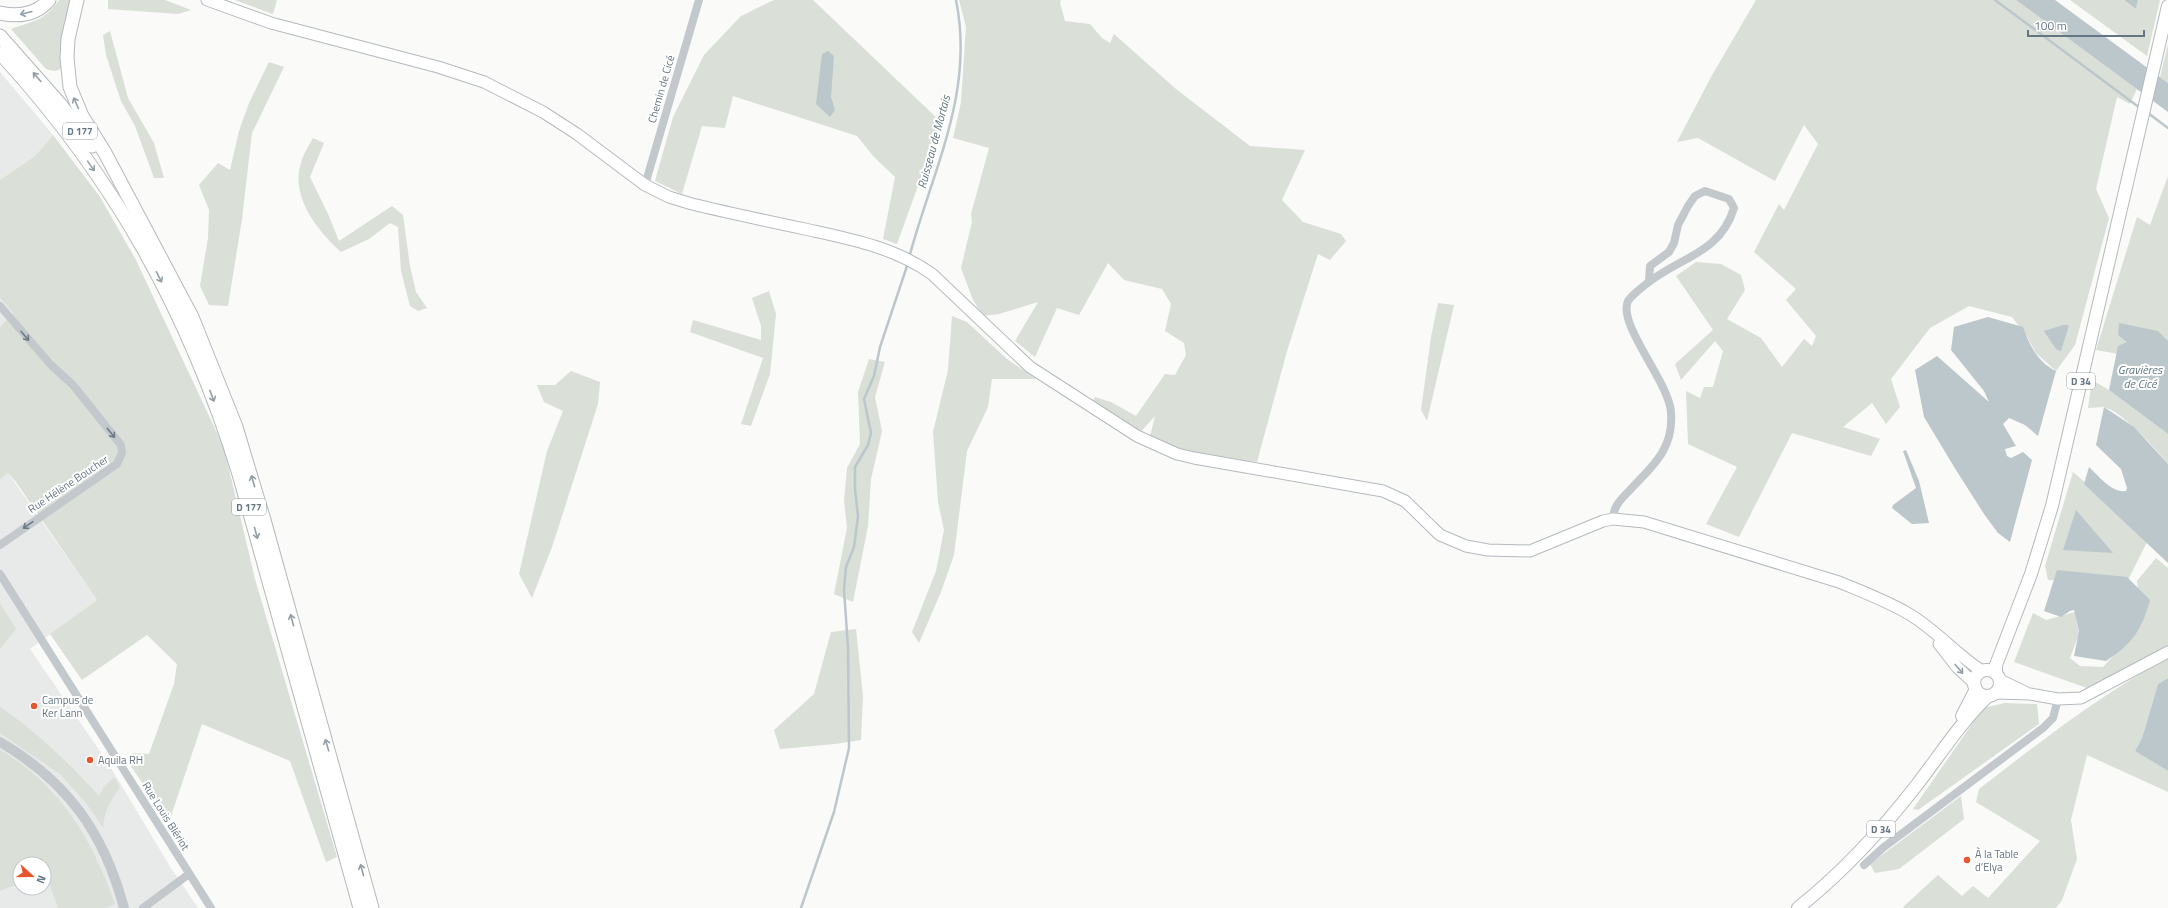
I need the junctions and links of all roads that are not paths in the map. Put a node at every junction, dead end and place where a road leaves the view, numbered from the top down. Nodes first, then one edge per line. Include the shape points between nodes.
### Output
1 (48, 0) edge
2 (77, 0) edge
3 (698, 0) edge
4 (210, 1) edge
5 (2168, 6) edge
6 (0, 13) edge
7 (0, 36) edge
8 (0, 53) edge
9 (0, 63) edge
10 (68, 135) junction
11 (645, 184) junction
12 (149, 234) junction
13 (1650, 281) junction
14 (0, 306) edge
15 (1613, 519) junction
16 (0, 545) edge
17 (0, 574) edge
18 (1929, 629) junction
19 (2168, 652) edge
20 (1991, 674) junction
21 (1975, 687) junction
22 (1992, 694) junction
23 (2030, 694) junction
24 (2058, 699) junction
25 (1950, 738) junction
26 (0, 742) edge
27 (1864, 865) dead end
28 (189, 874) junction
29 (124, 908) edge
30 (143, 908) edge
31 (211, 908) edge
32 (360, 908) edge
33 (372, 908) edge
34 (1798, 908) edge

1 -> 6 highway via 39,9 26,14 11,16
12 -> 2 highway via 82,116 70,87 68,40
3 - 11 street, Chemin de Cicé
4 - 11 main road via 271,23 438,67 484,82 548,116
5 - 20 main road, D 34 via 2050,513 2031,574
12 -> 7 highway, D 177 via 87,140 55,98
8 - 10 highway, D 177 via 48,107
9 - 10 highway
10 -> 32 highway, D 177 via 140,241 183,325 225,428
11 - 15 main road via 692,204 860,242 914,261 932,274 1030,367 1107,419 1136,436 1177,454 1383,491 1405,501 1440,535 1461,544 1488,550 1530,551
33 -> 12 highway, D 177 via 236,427 192,317
13 - 13 street via 1713,243 1730,220 1734,208 1730,199 1705,191 1695,196 1678,225 1669,252 1650,266
13 - 15 street via 1631,297 1626,308 1634,335 1667,393 1671,411 1670,432 1661,457 1618,503
14 -> 16 street, Rue Hélène Boucher via 51,365 73,385 121,445 122,453 117,464
15 - 18 main road via 1644,522 1839,582 1910,614
17 - 28 street, Rue Louis Blériot
18 - 20 main road via 1965,660
18 -> 21 main road
19 - 24 main road via 2094,693 2081,698
20 - 21 main road via 1976,676
20 - 22 main road via 1999,687
20 - 23 main road
21 - 22 main road via 1981,694
21 - 25 main road, D 34
22 - 23 main road
22 - 25 main road, D 34 via 1973,710
23 - 24 main road
24 - 27 street via 2053,718 2043,728 1884,847
25 - 34 main road, D 34 via 1885,824 1839,872
26 - 29 street via 38,767 83,813 106,854
28 - 30 street
28 - 31 street, Rue Louis Blériot

